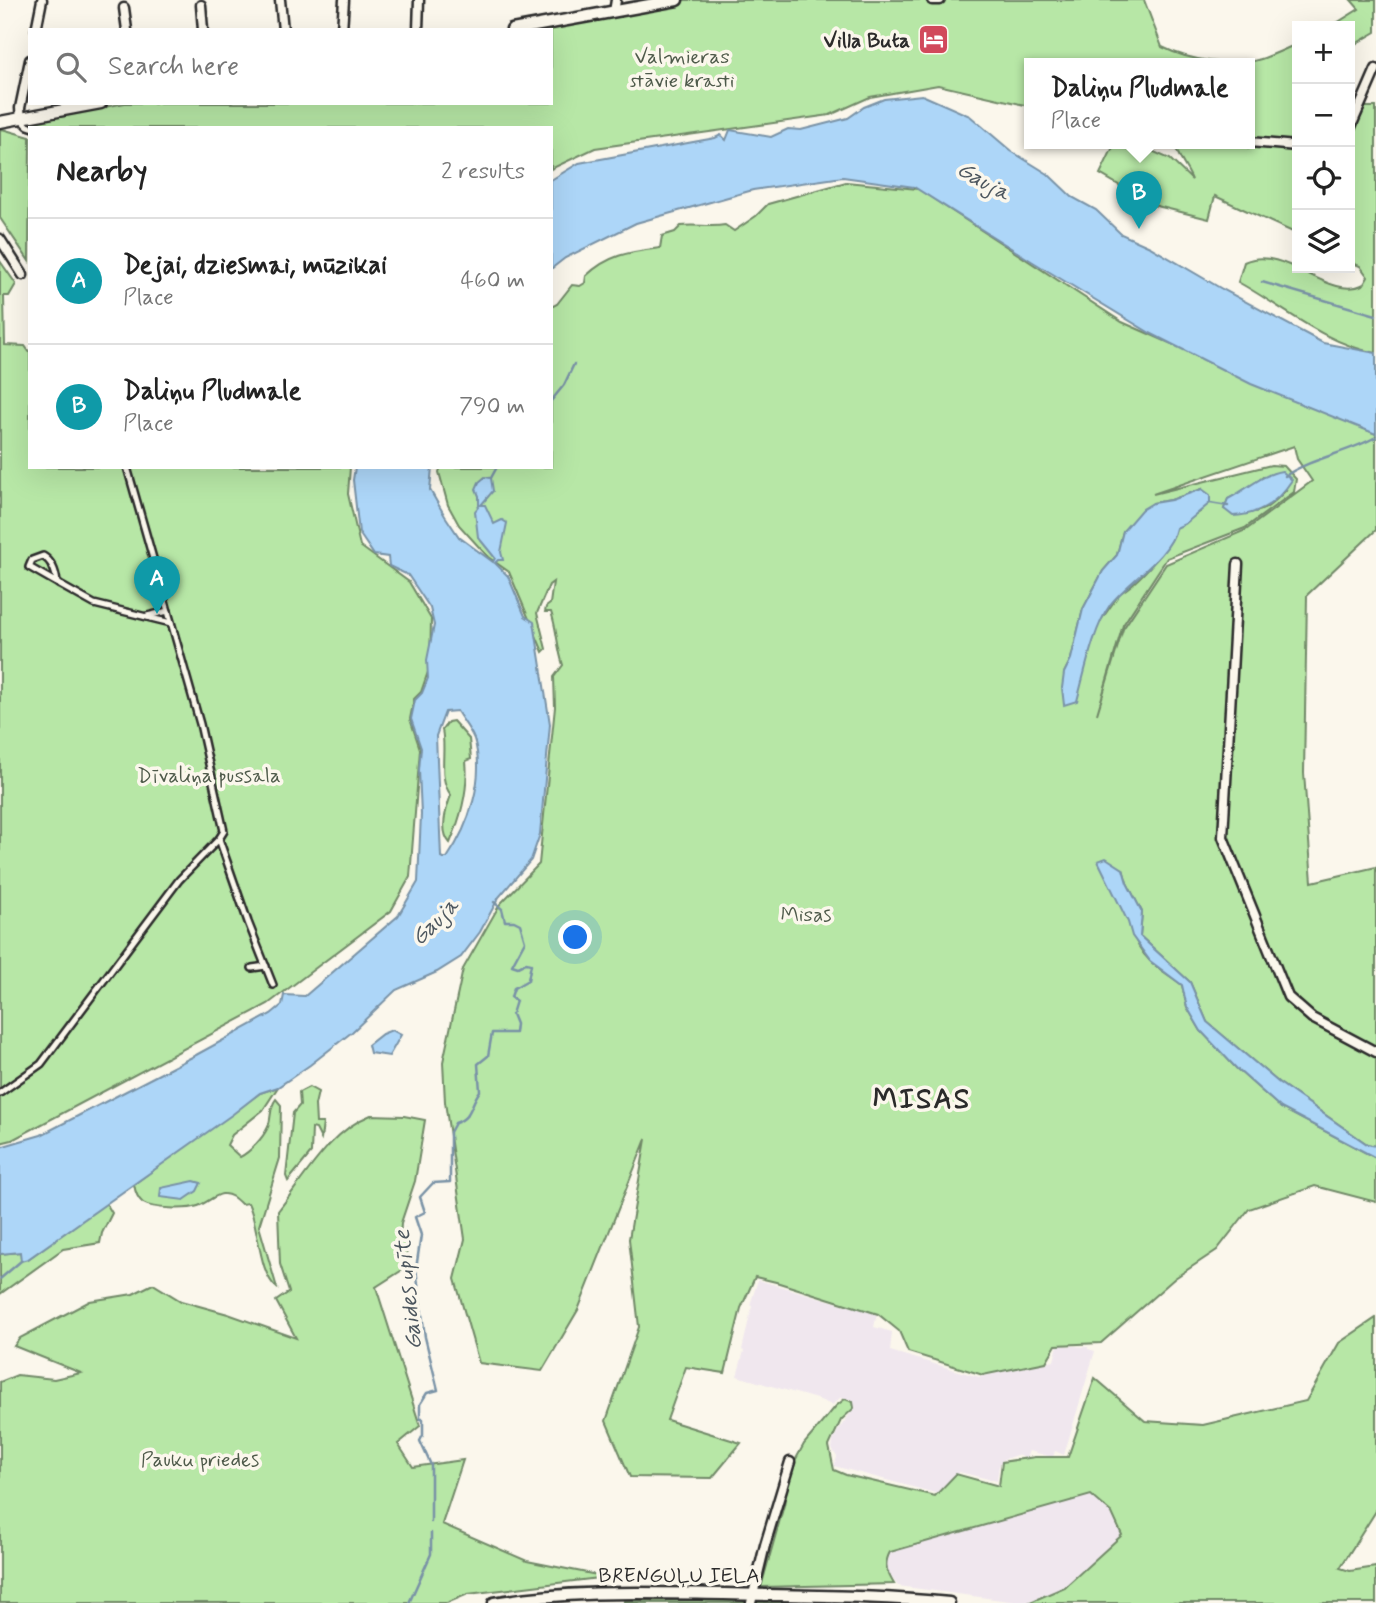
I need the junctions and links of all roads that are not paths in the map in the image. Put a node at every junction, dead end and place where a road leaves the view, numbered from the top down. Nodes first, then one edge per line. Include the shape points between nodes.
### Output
1 (42, 0) edge
2 (280, 0) edge
3 (344, 0) edge
4 (419, 0) edge
5 (616, 0) edge
6 (677, 0) edge
7 (932, 0) edge
8 (940, 0) edge
9 (201, 5) dead end
10 (124, 8) dead end
11 (614, 12) junction
12 (36, 28) edge
13 (127, 28) edge
14 (203, 28) edge
15 (282, 28) edge
16 (342, 28) edge
17 (418, 28) edge
18 (523, 28) edge
19 (1376, 69) edge
20 (28, 70) edge
21 (91, 105) edge
22 (1355, 117) edge
23 (21, 119) junction
24 (0, 122) edge
25 (28, 126) edge
26 (1255, 142) edge
27 (1292, 146) edge
28 (0, 239) edge
29 (23, 275) dead end
30 (128, 469) edge
31 (1238, 564) dead end
32 (57, 583) junction
33 (168, 611) junction
34 (144, 617) junction
35 (171, 623) junction
36 (219, 839) junction
37 (266, 966) junction
38 (252, 968) dead end
39 (273, 985) dead end
40 (1376, 1052) edge
41 (0, 1093) edge
42 (790, 1462) dead end
43 (618, 1598) edge
44 (752, 1599) edge
45 (494, 1603) edge
46 (949, 1603) edge

1 - 12 street
2 - 15 street
3 - 16 street
4 - 17 street
5 - 11 street
6 - 11 street
7 - 8 street
9 - 14 street
10 - 13 street
11 - 18 street
19 - 22 street
20 - 23 street
21 - 23 street
23 - 24 street
23 - 25 street
26 - 27 street
28 - 29 street
30 - 33 street
31 - 40 street via 1223,837 1288,997 1312,1018
32 - 32 street via 29,567 32,560 48,559
32 - 34 street via 94,604
33 - 34 street
33 - 35 street
34 - 35 street
35 - 36 street via 206,747 224,831
36 - 37 street
36 - 41 street via 179,880 41,1064
37 - 38 street
37 - 39 street
42 - 44 street
43 - 44 street, BRENGUĻU IELA
43 - 45 street, BRENGUĻU IELA via 536,1596
44 - 46 street, BRENGUĻU IELA

